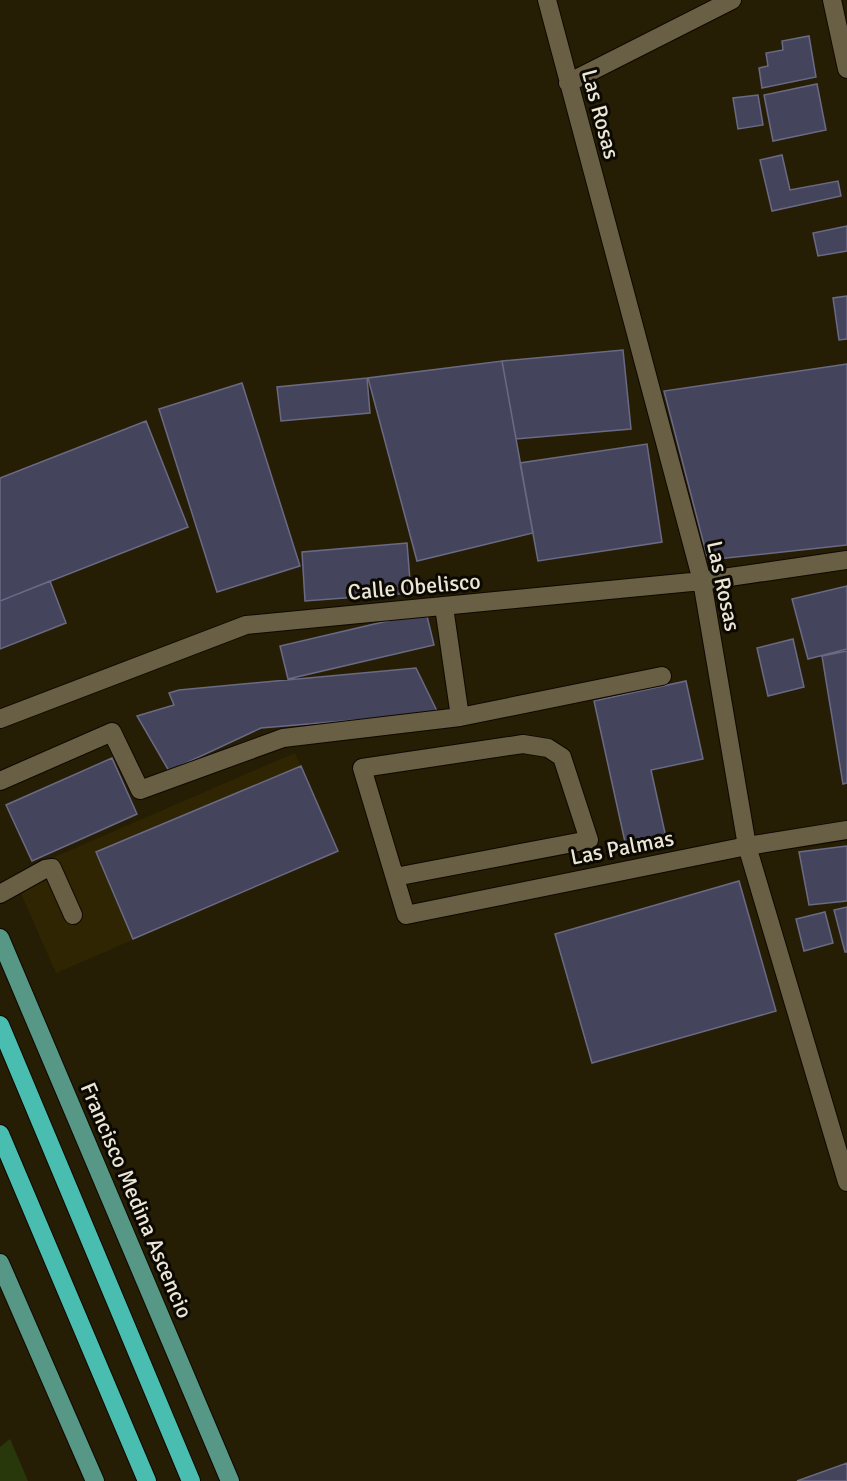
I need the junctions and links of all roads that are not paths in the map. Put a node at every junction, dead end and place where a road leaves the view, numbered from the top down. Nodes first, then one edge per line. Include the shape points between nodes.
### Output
1 (547, 0) edge
2 (731, 0) edge
3 (832, 0) edge
4 (847, 69) edge
5 (568, 83) junction
6 (847, 560) edge
7 (702, 581) junction
8 (444, 607) junction
9 (662, 676) dead end
10 (460, 717) junction
11 (0, 719) edge
12 (0, 781) edge
13 (847, 830) edge
14 (747, 846) junction
15 (395, 877) junction
16 (0, 894) edge
17 (73, 915) dead end
18 (0, 938) edge
19 (0, 1025) edge
20 (839, 1127) edge
21 (0, 1134) edge
22 (847, 1182) edge
23 (0, 1263) edge
24 (94, 1481) edge
25 (147, 1481) edge
26 (191, 1481) edge
27 (230, 1481) edge

1 - 5 street, Las Rosas
2 - 5 street
3 - 4 street
5 - 7 street, Las Rosas
6 - 7 street, Calle Obelisco
7 - 8 street, Calle Obelisco
7 - 14 street, Las Rosas
8 - 10 street
8 - 11 street, Calle Obelisco via 246,625
9 - 10 street
10 - 12 street via 283,738 140,790 112,732
13 - 14 street, Las Palmas
14 - 15 street, Las Palmas via 406,915
14 - 20 street, Las Rosas
15 - 15 street via 362,768 523,744 548,748 562,757 589,840
16 - 17 street via 52,868
18 - 27 main road, Francisco Medina Ascencio
19 - 26 highway
20 - 22 street, Las Rosas
21 - 25 highway
23 - 24 main road

